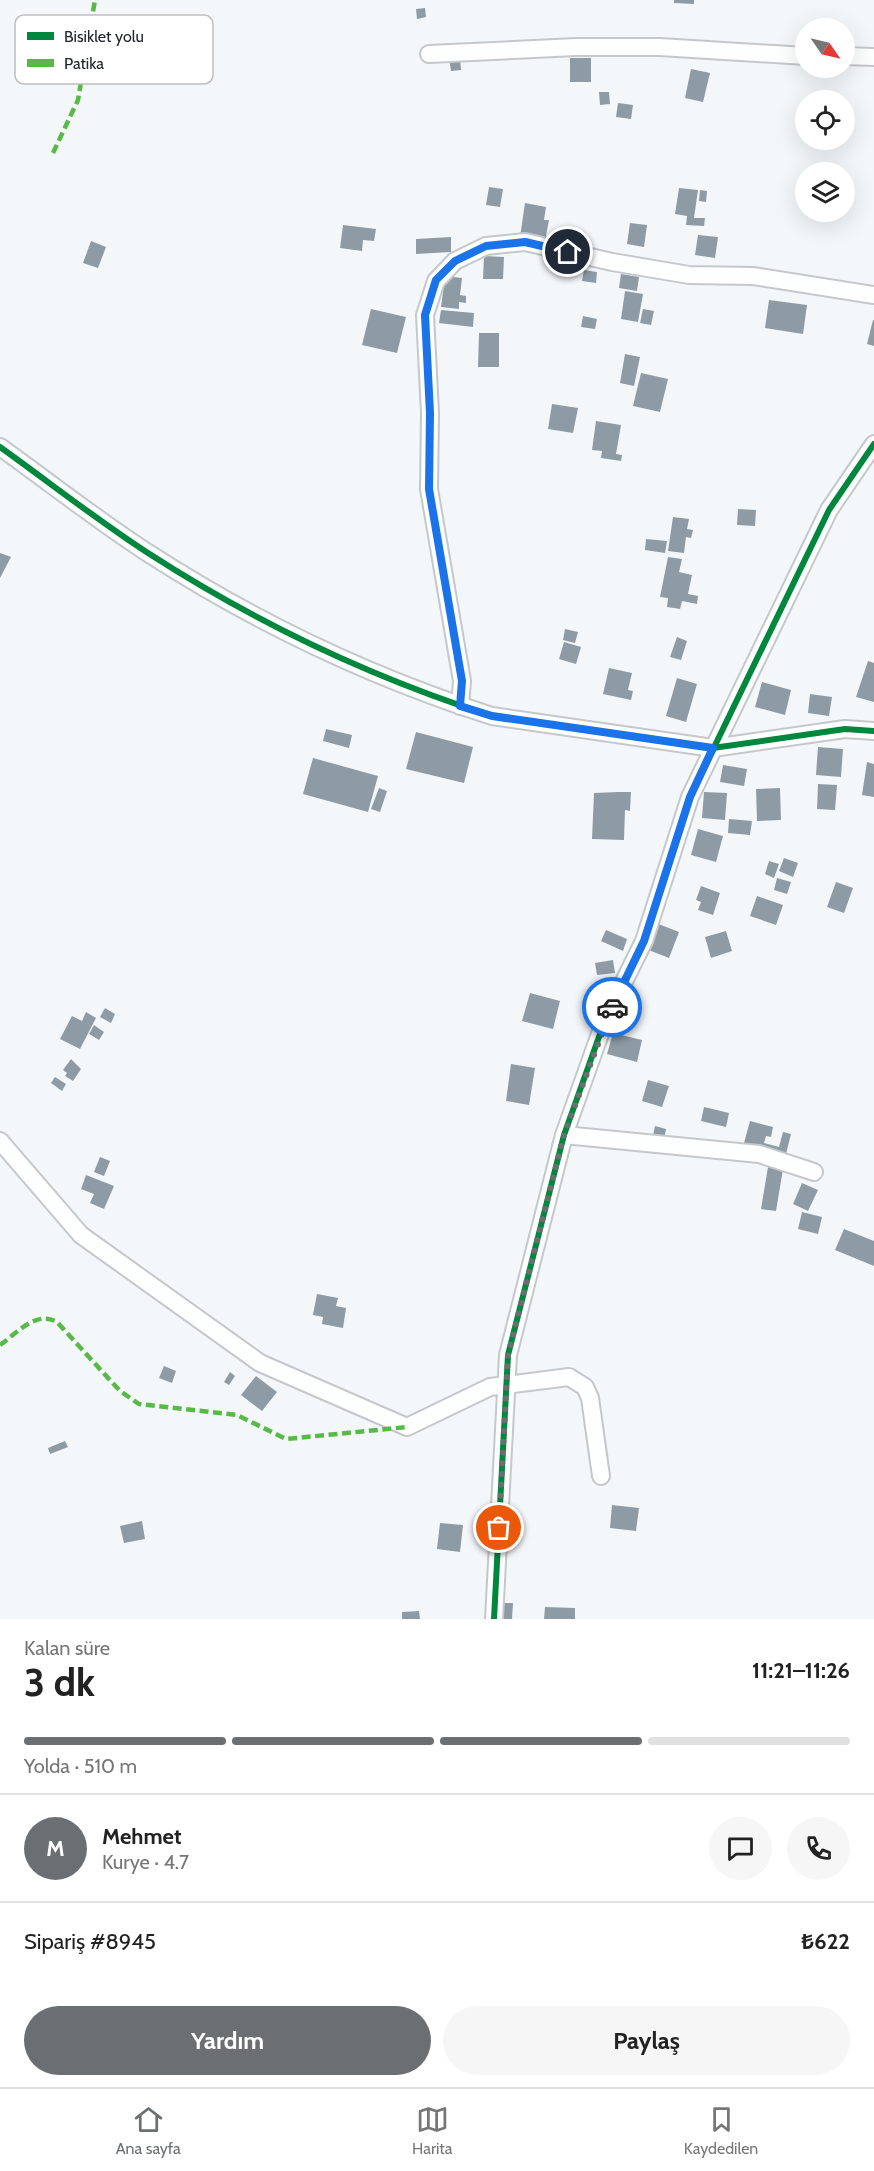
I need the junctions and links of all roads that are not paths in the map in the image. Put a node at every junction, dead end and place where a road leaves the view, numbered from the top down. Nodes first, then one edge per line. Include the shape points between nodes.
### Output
1 (429, 54) dead end
2 (795, 55) edge
3 (855, 56) edge
4 (874, 57) edge
5 (874, 295) edge
6 (874, 444) edge
7 (0, 447) edge
8 (460, 706) junction
9 (874, 731) edge
10 (713, 748) junction
11 (564, 1135) junction
12 (0, 1141) edge
13 (814, 1172) dead end
14 (506, 1384) junction
15 (601, 1476) dead end
16 (494, 1619) edge

1 - 2 street via 660,47
3 - 4 street
5 - 8 street via 753,276 678,273 525,242 486,246 455,261 436,280 425,315 429,489 462,681
6 - 10 street via 829,510
7 - 8 street via 147,552 227,600 296,638
8 - 10 street via 492,716
9 - 10 street via 844,729
10 - 11 street via 690,797 644,941 605,1020
11 - 13 street via 759,1154
11 - 14 street via 508,1355
12 - 14 street via 81,1235 279,1374 407,1427 490,1387
14 - 15 street via 569,1377 585,1387
14 - 16 street

